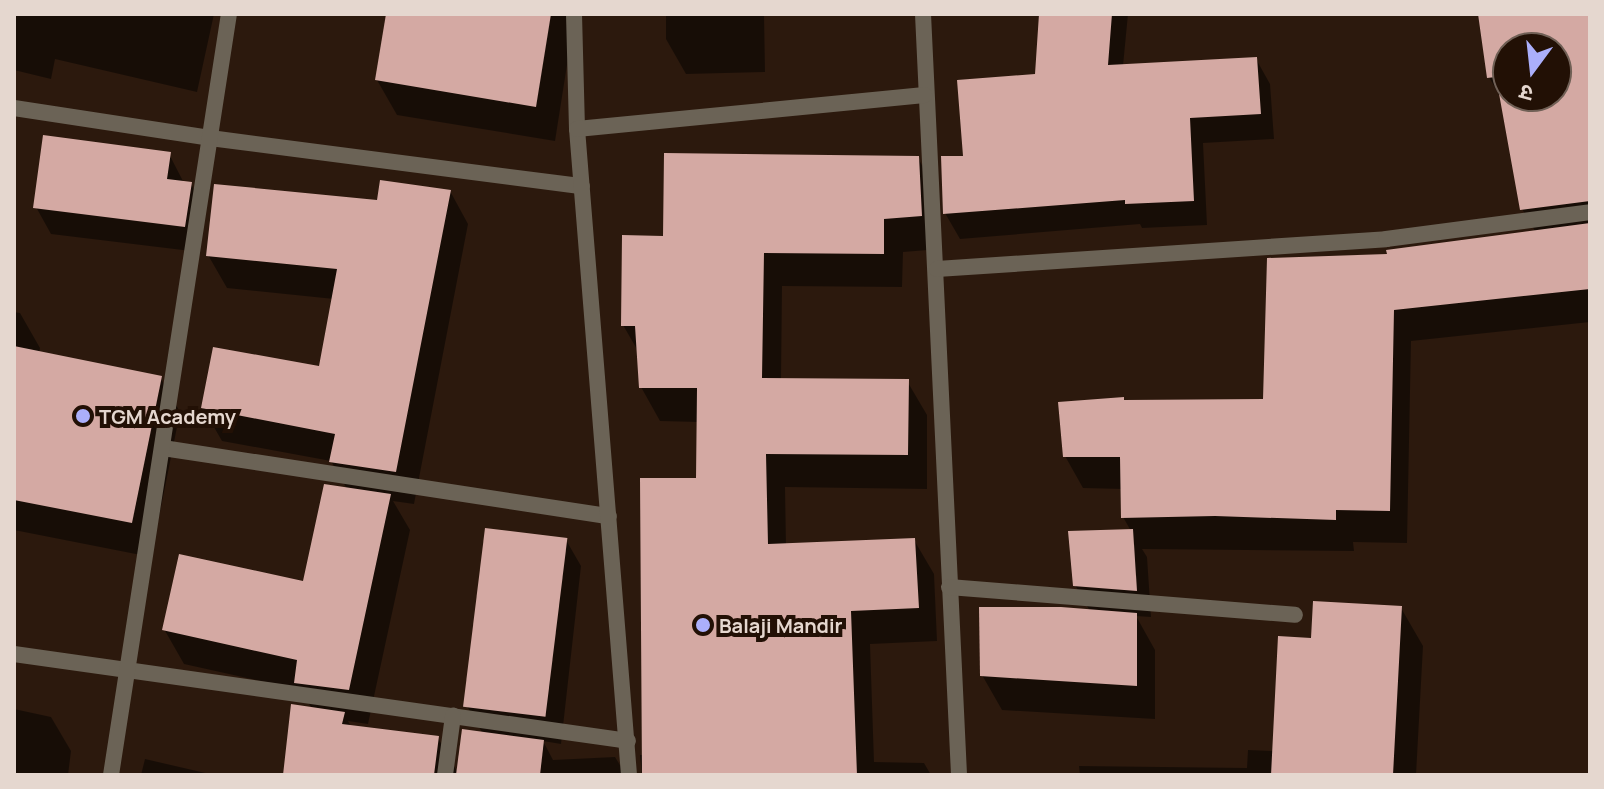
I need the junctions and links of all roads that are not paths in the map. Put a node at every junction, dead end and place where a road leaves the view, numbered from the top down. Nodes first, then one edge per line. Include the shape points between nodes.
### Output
1 (229, 14) edge
2 (574, 14) edge
3 (923, 14) edge
4 (924, 95) junction
5 (14, 108) edge
6 (577, 129) junction
7 (210, 138) junction
8 (582, 186) junction
9 (1590, 212) edge
10 (937, 269) junction
11 (163, 448) junction
12 (609, 516) junction
13 (949, 587) junction
14 (1295, 615) dead end
15 (14, 654) edge
16 (128, 670) junction
17 (453, 716) junction
18 (628, 741) junction
19 (111, 775) edge
20 (445, 775) edge
21 (629, 775) edge
22 (959, 775) edge

1 - 7 street
2 - 6 street
3 - 4 street
4 - 6 street
4 - 10 street
5 - 7 street
6 - 8 street
7 - 8 street
7 - 11 street
8 - 12 street
9 - 10 street via 1386,239
10 - 13 street
11 - 12 street
11 - 16 street
12 - 18 street
13 - 14 street
13 - 22 street
15 - 16 street
16 - 17 street
16 - 19 street
17 - 18 street
17 - 20 street
18 - 21 street

